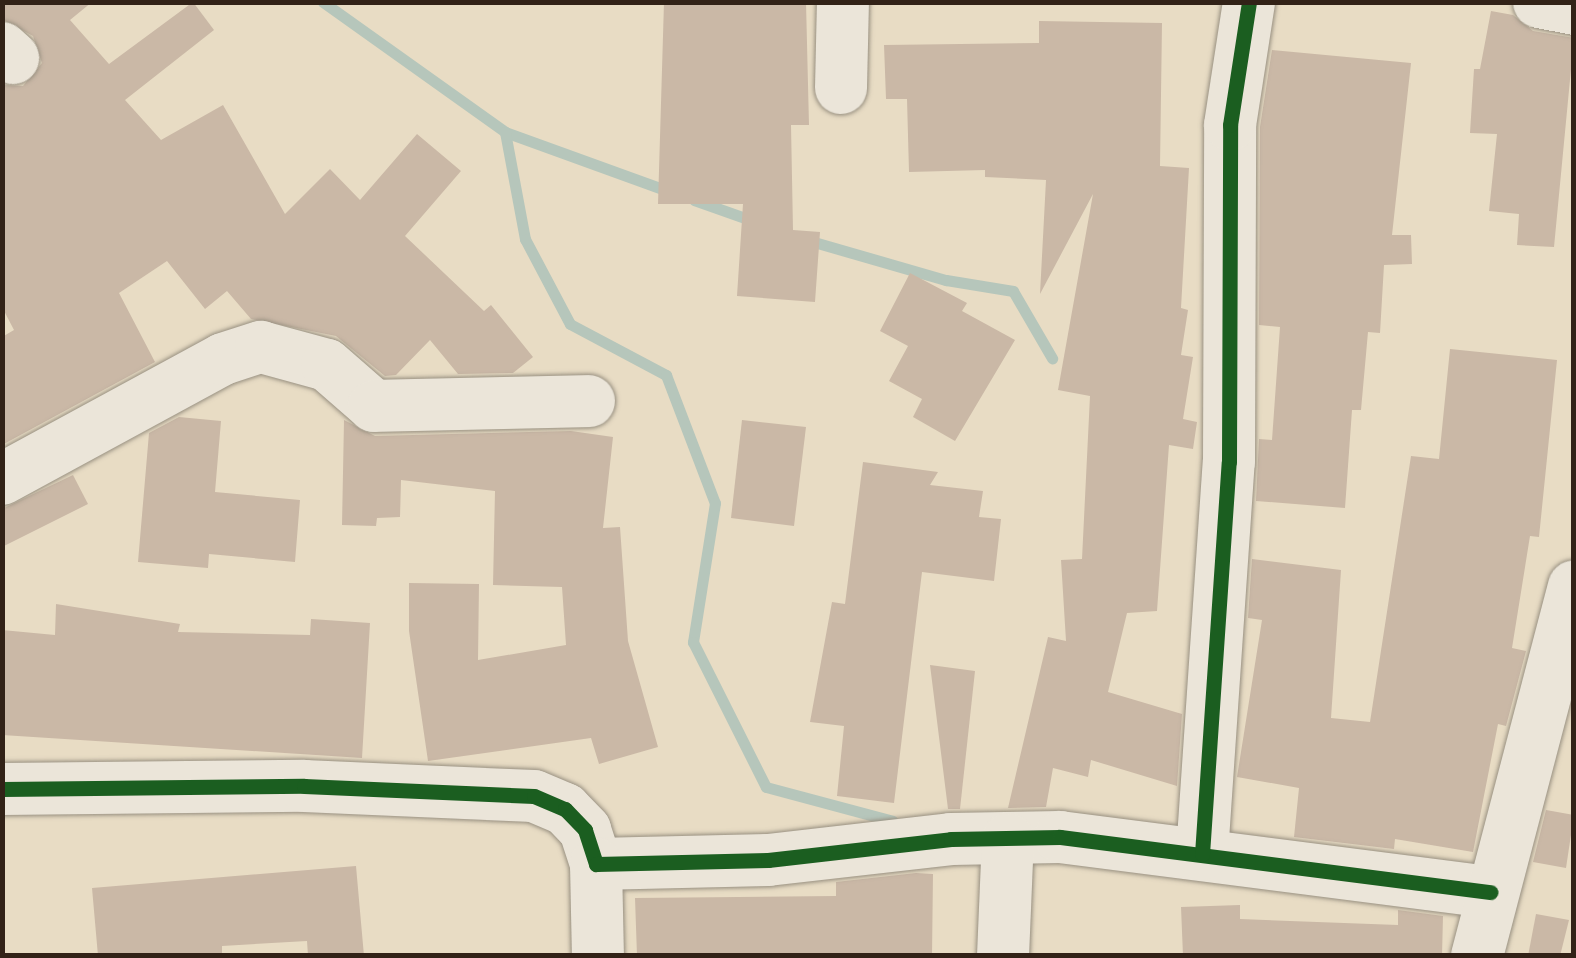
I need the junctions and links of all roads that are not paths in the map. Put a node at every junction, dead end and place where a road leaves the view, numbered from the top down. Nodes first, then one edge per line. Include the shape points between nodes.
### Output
1 (842, 2) edge
2 (1248, 2) edge
3 (1539, 2) edge
4 (1574, 10) edge
5 (840, 88) dead end
6 (589, 401) dead end
7 (2, 479) edge
8 (1574, 588) edge
9 (2, 789) edge
10 (1008, 839) junction
11 (1202, 854) junction
12 (596, 864) junction
13 (1490, 892) junction
14 (598, 956) edge
15 (1003, 956) edge
16 (1476, 956) edge

1 - 5 street
2 - 11 street via 1230,125 1229,462
3 - 4 street
6 - 7 street via 374,406 327,364 260,347 223,360
8 - 13 street
9 - 12 street via 304,786 534,796 566,809 585,830
10 - 11 street via 1080,839
10 - 12 street via 950,839 768,860
10 - 15 street
11 - 13 street
12 - 14 street
13 - 16 street

